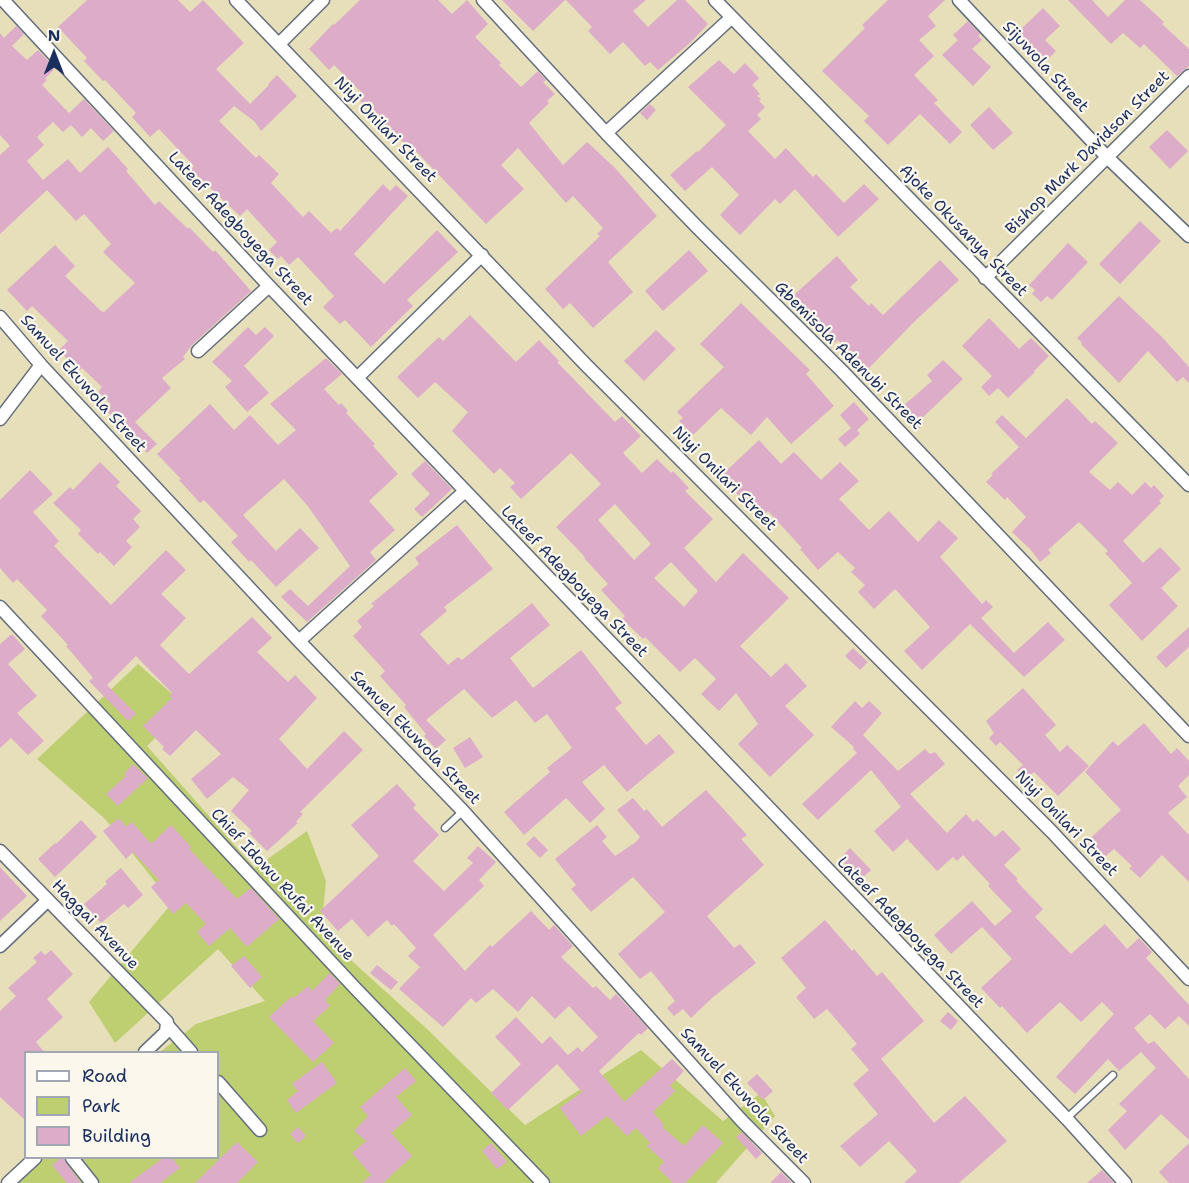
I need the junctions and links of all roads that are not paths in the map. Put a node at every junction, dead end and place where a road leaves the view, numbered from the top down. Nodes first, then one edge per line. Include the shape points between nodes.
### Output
1 (3, 0) edge
2 (236, 0) edge
3 (323, 0) edge
4 (483, 0) edge
5 (715, 0) edge
6 (959, 0) edge
7 (731, 18) junction
8 (280, 44) junction
9 (1189, 76) edge
10 (606, 133) junction
11 (1107, 157) junction
12 (1189, 236) edge
13 (482, 255) junction
14 (985, 278) junction
15 (269, 286) junction
16 (0, 318) edge
17 (198, 351) dead end
18 (42, 365) junction
19 (358, 377) junction
20 (0, 419) edge
21 (1189, 485) edge
22 (464, 492) junction
23 (0, 608) edge
24 (299, 641) junction
25 (1189, 736) edge
26 (463, 811) junction
27 (445, 828) dead end
28 (0, 852) edge
29 (48, 900) junction
30 (0, 946) edge
31 (1189, 979) edge
32 (167, 1024) junction
33 (147, 1051) edge
34 (189, 1051) edge
35 (1113, 1075) dead end
36 (219, 1084) edge
37 (1066, 1119) junction
38 (260, 1130) dead end
39 (34, 1159) edge
40 (73, 1159) edge
41 (8, 1183) edge
42 (92, 1183) edge
43 (543, 1183) edge
44 (804, 1183) edge
45 (1125, 1183) edge

1 - 15 street, Lateef Adegboyega Street
2 - 8 street, Niyi Onilari Street
3 - 8 street
4 - 10 street, Gbemisola Adenubi Street
5 - 7 street, Ajoke Okusanya Street
6 - 11 street, Sijuwola Street
7 - 10 street
7 - 14 street, Ajoke Okusanya Street
8 - 13 street, Niyi Onilari Street
9 - 11 street, Bishop Mark Davidson Street
10 - 25 street, Gbemisola Adenubi Street via 842,371
11 - 12 street, Sijuwola Street
11 - 14 street, Bishop Mark Davidson Street
13 - 19 street
13 - 31 street, Niyi Onilari Street via 587,366 1037,817
14 - 21 street, Ajoke Okusanya Street
15 - 17 street
15 - 19 street, Lateef Adegboyega Street
16 - 18 street, Samuel Ekuwola Street
18 - 20 street
18 - 24 street, Samuel Ekuwola Street
19 - 22 street, Lateef Adegboyega Street
22 - 24 street
22 - 37 street, Lateef Adegboyega Street
23 - 43 street, Chief Idowu Rufai Avenue
24 - 26 street, Samuel Ekuwola Street
26 - 27 lane
26 - 44 street, Samuel Ekuwola Street via 742,1121
28 - 29 street, Haggai Avenue
29 - 30 street
29 - 32 street, Haggai Avenue
32 - 33 street via 166,1032
32 - 34 street, Haggai Avenue
35 - 37 lane
36 - 38 street
37 - 45 street, Lateef Adegboyega Street
39 - 41 street
40 - 42 street

